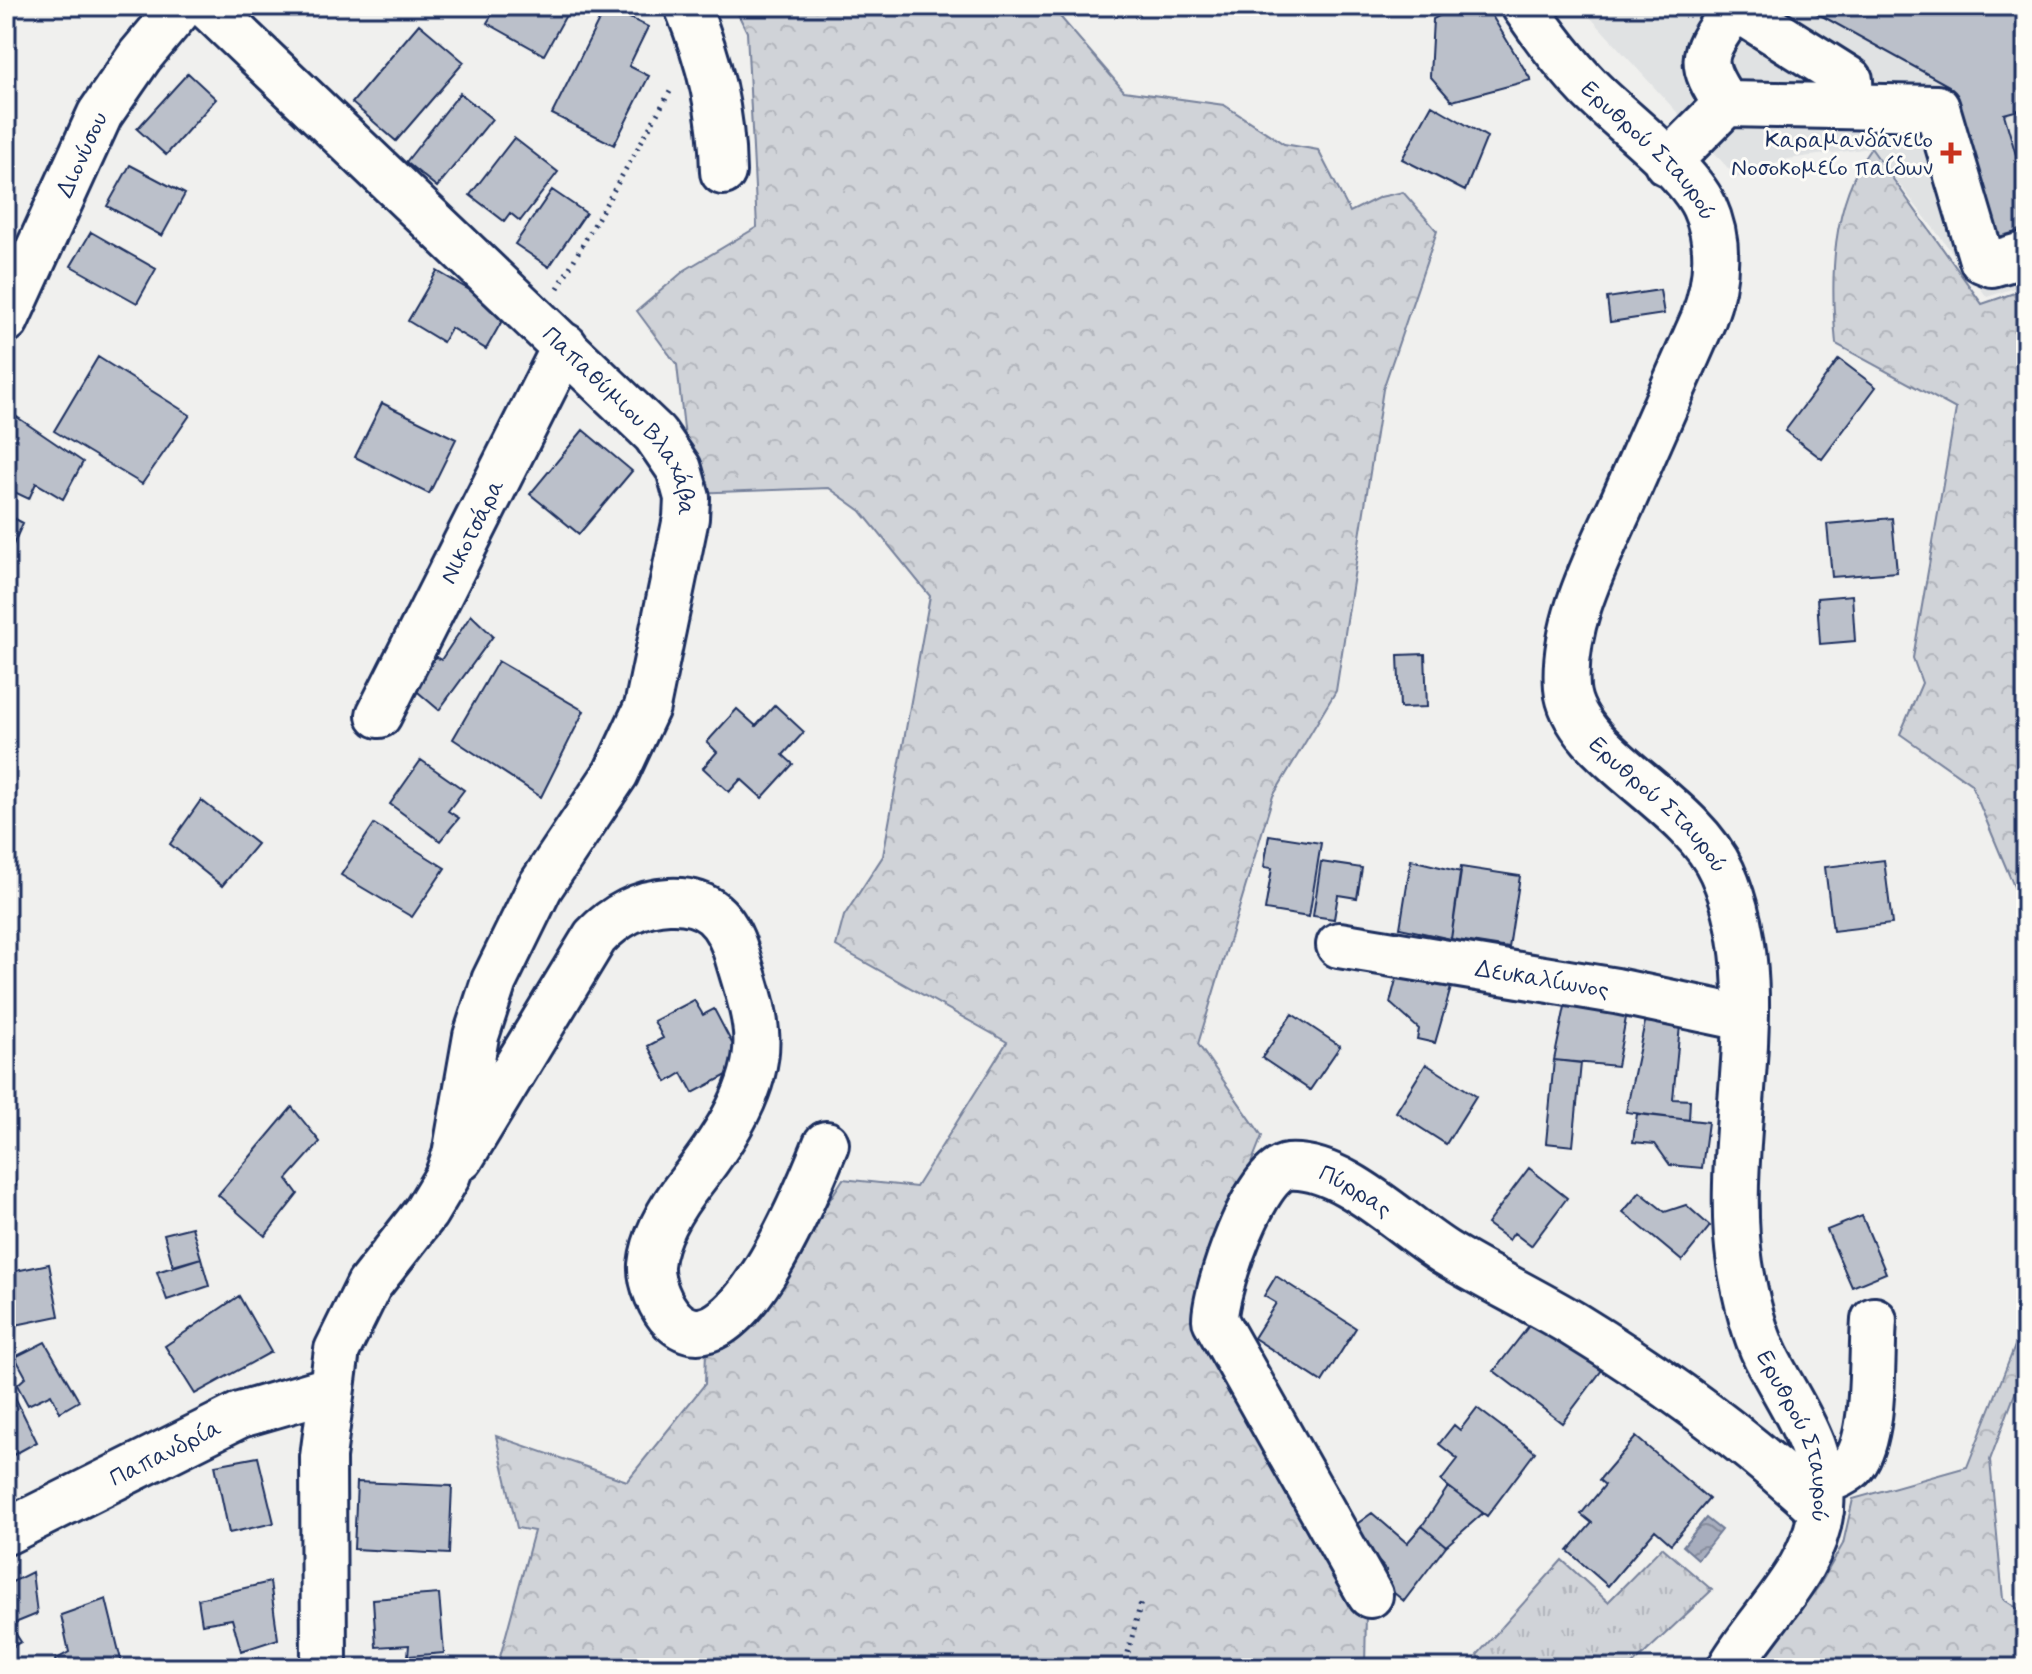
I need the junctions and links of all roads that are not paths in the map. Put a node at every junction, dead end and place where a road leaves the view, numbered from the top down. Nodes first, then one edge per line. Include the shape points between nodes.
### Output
1 (182, 6) edge
2 (207, 6) edge
3 (1524, 6) edge
4 (1734, 7) edge
5 (694, 22) edge
6 (1726, 104) junction
7 (1851, 106) junction
8 (1667, 163) junction
9 (723, 172) dead end
10 (2026, 254) edge
11 (6, 320) edge
12 (552, 334) junction
13 (379, 715) dead end
14 (1339, 945) dead end
15 (1744, 1018) junction
16 (826, 1144) dead end
17 (447, 1177) junction
18 (1874, 1320) dead end
19 (330, 1389) junction
20 (1821, 1496) junction
21 (6, 1532) edge
22 (1370, 1595) dead end
23 (324, 1668) edge
24 (1730, 1668) edge

1 - 11 street, Διονύσου via 100,114
2 - 12 street, Παπαθύμιου Βλαχάβα
3 - 8 street, Ερυθρού Σταυρού via 1588,87
4 - 6 street via 1709,47 1705,65
4 - 7 street via 1850,80
5 - 9 street via 719,102
6 - 7 street
6 - 8 street
7 - 10 street via 1937,108 1982,260 1992,264
8 - 15 street, Ερυθρού Σταυρού via 1706,211 1715,260 1712,297 1578,611 1567,690 1583,730 1679,814 1720,868 1738,934
12 - 13 street, Νικοτσάρα
12 - 17 street, Παπαθύμιου Βλαχάβα via 670,452 685,484 686,518 647,707 616,773 540,887 494,981 476,1036
14 - 15 street, Δευκαλίωνος
15 - 20 street, Ερυθρού Σταυρού via 1735,1191 1740,1265 1758,1340 1813,1443
16 - 17 street via 779,1247 741,1307 708,1327 678,1324 654,1286 654,1250 675,1204 707,1160 749,1084 757,1034 724,922 695,904 656,902 622,915 595,937
17 - 19 street, Παπαθύμιου Βλαχάβα via 354,1312 337,1350
18 - 20 street via 1865,1439 1854,1463
19 - 21 street, Παπανδρία via 240,1415
19 - 23 street, Παπαθύμιου Βλαχάβα via 323,1457
20 - 22 street, Πύρρας via 1576,1326 1449,1255 1347,1184 1310,1170 1284,1168 1270,1175 1258,1193 1219,1289 1215,1320
20 - 24 street, Ερυθρού Σταυρού via 1812,1545 1799,1571

